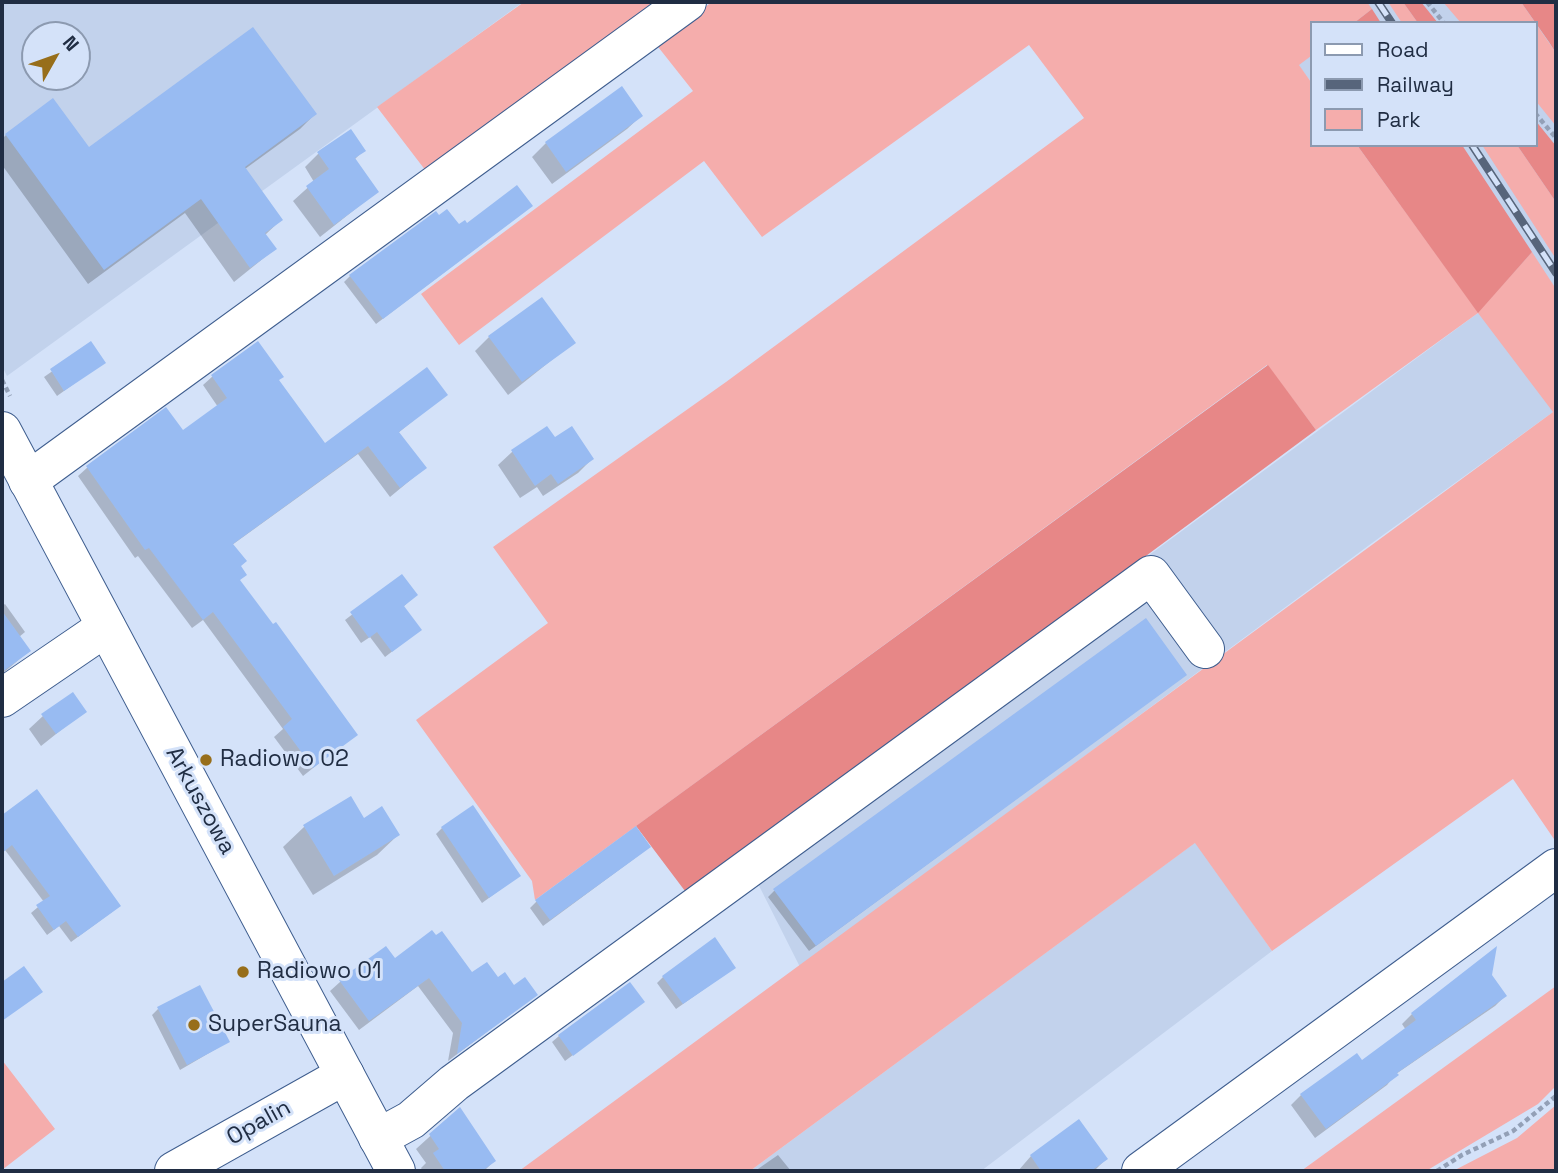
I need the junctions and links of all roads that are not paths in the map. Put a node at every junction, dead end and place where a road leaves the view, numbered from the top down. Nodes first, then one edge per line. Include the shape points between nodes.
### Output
1 (687, 2) edge
2 (2, 431) edge
3 (28, 481) junction
4 (106, 627) junction
5 (1205, 649) dead end
6 (2, 698) edge
7 (1556, 868) edge
8 (345, 1075) junction
9 (378, 1138) junction
10 (174, 1171) edge
11 (396, 1171) edge
12 (1141, 1171) edge

1 - 3 main road
2 - 3 main road, Arkuszowa
3 - 4 main road, Arkuszowa
4 - 6 main road
4 - 8 main road, Arkuszowa
5 - 9 main road via 1152,575 454,1083 411,1120
7 - 12 main road
8 - 9 main road, Arkuszowa
8 - 10 main road, Opalin
9 - 11 main road, Arkuszowa

